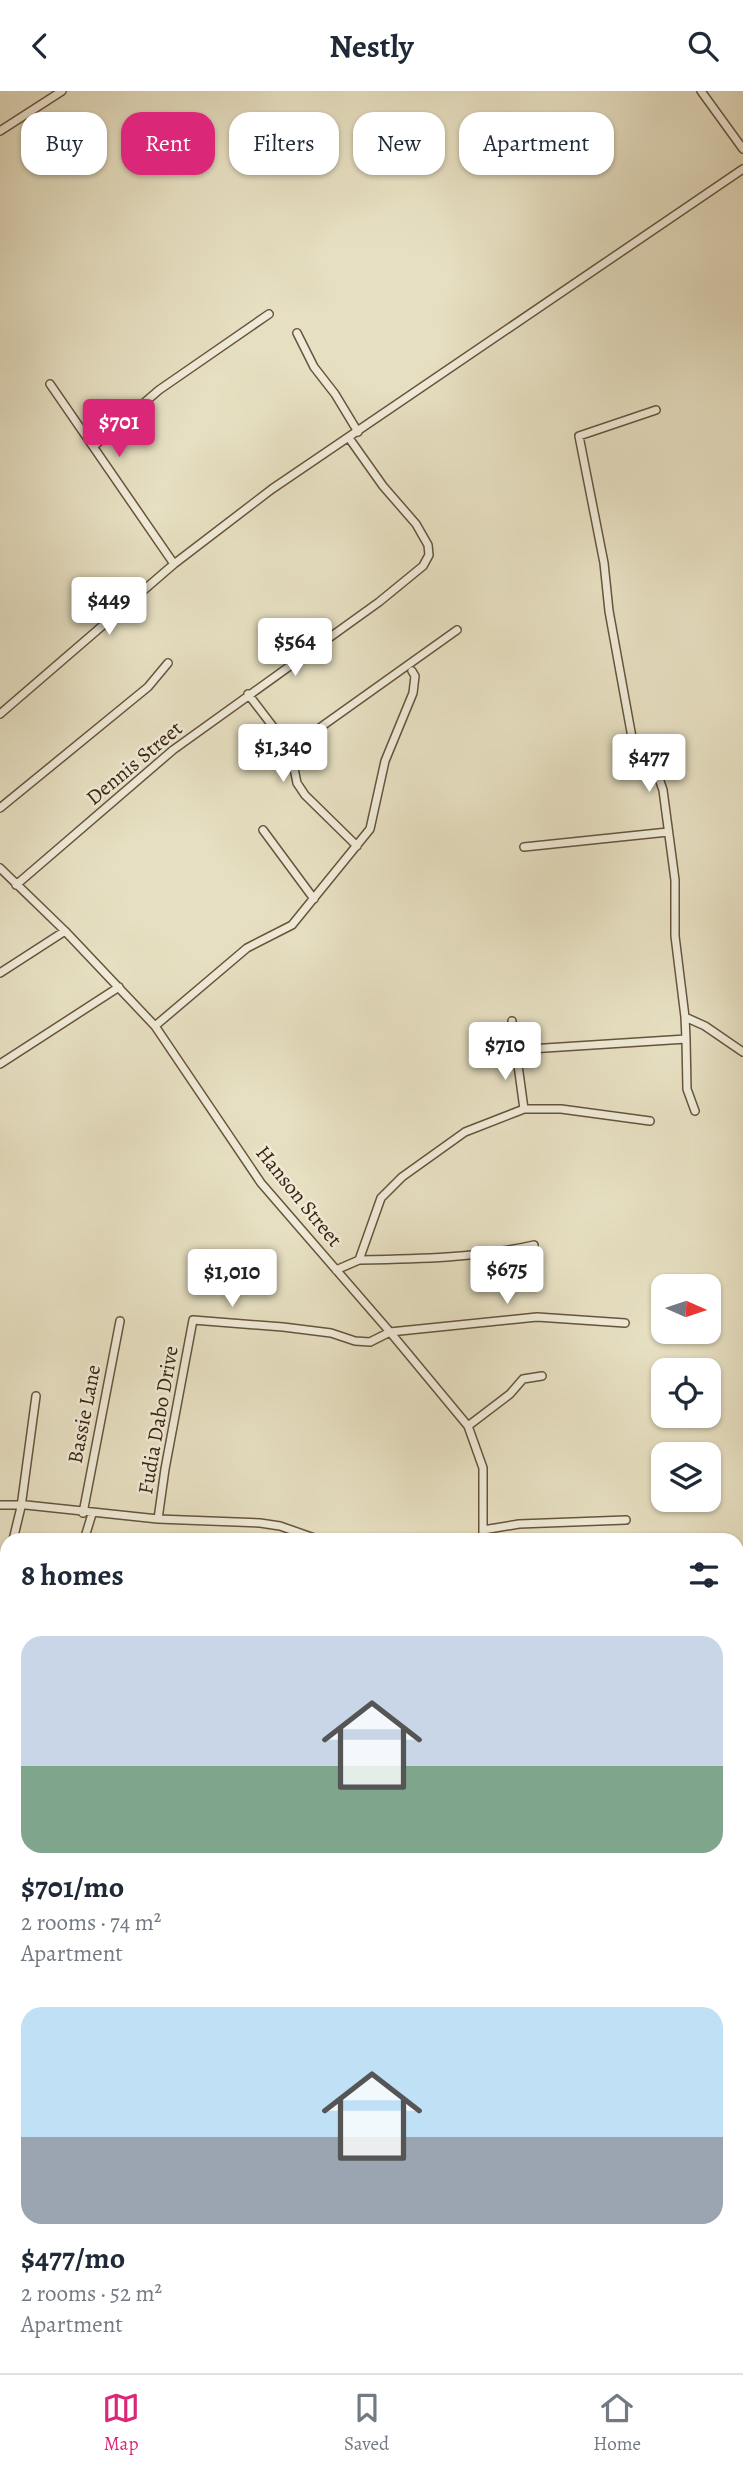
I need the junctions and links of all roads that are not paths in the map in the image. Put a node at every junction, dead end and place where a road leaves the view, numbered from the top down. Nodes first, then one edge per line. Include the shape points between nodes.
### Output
1 (62, 91) edge
2 (701, 91) edge
3 (0, 131) edge
4 (743, 149) edge
5 (743, 169) edge
6 (270, 314) dead end
7 (297, 333) dead end
8 (50, 384) dead end
9 (656, 410) dead end
10 (358, 432) junction
11 (349, 438) junction
12 (94, 446) junction
13 (174, 564) junction
14 (457, 630) dead end
15 (169, 663) dead end
16 (412, 671) dead end
17 (248, 694) junction
18 (0, 715) edge
19 (290, 749) junction
20 (0, 808) edge
21 (263, 830) dead end
22 (668, 832) junction
23 (357, 846) junction
24 (524, 847) dead end
25 (0, 868) edge
26 (16, 885) junction
27 (314, 898) junction
28 (65, 931) junction
29 (0, 974) edge
30 (119, 987) junction
31 (685, 1017) junction
32 (512, 1021) dead end
33 (155, 1025) junction
34 (686, 1039) junction
35 (514, 1050) junction
36 (743, 1052) edge
37 (0, 1064) edge
38 (524, 1109) junction
39 (695, 1111) dead end
40 (650, 1121) dead end
41 (534, 1245) dead end
42 (359, 1260) junction
43 (336, 1270) junction
44 (120, 1321) dead end
45 (625, 1323) dead end
46 (390, 1332) junction
47 (542, 1376) dead end
48 (36, 1396) dead end
49 (468, 1426) junction
50 (0, 1505) edge
51 (21, 1507) junction
52 (87, 1513) junction
53 (158, 1519) junction
54 (626, 1520) dead end
55 (483, 1530) joint
56 (297, 1531) joint
57 (15, 1533) edge
58 (85, 1533) edge
59 (302, 1533) edge

1 - 3 street
2 - 4 street
5 - 10 street
6 - 12 street via 159,390
7 - 10 street
8 - 12 street
9 - 22 street via 579,436 637,765 657,771
10 - 11 street
11 - 13 street via 272,489
11 - 17 street, Dennis Street via 416,524 429,555 423,566 379,601
12 - 13 street
13 - 18 street
14 - 19 street
15 - 20 street via 148,687
16 - 23 street via 413,693 385,761 370,829
17 - 19 street
17 - 26 street, Dennis Street via 173,750
19 - 23 street via 305,795
21 - 27 street
22 - 24 street
22 - 31 street
23 - 27 street
25 - 26 street, Hanson Street
26 - 28 street, Hanson Street
27 - 33 street via 292,925 247,949
28 - 29 street
28 - 30 street, Hanson Street
30 - 33 street, Hanson Street
30 - 37 street
31 - 34 street
31 - 36 street
32 - 35 street
33 - 43 street, Hanson Street via 261,1183
34 - 35 street
34 - 39 street via 687,1089
35 - 38 street
38 - 40 street via 561,1109
38 - 42 street via 466,1132 402,1177 381,1198
41 - 42 street via 503,1252
42 - 43 street
43 - 46 street, Hanson Street
44 - 52 street, Bassie Lane
45 - 46 street via 537,1317
46 - 49 street, Hanson Street
46 - 53 street, Fudia Dabo Drive via 370,1342 283,1327 193,1320
47 - 49 street via 523,1378 510,1394
48 - 51 street
49 - 55 street, Hanson Street via 483,1468
50 - 51 street
51 - 52 street
51 - 57 street
52 - 53 street
52 - 58 street, Bassie Lane
53 - 56 street via 233,1520
54 - 55 street
56 - 59 street

